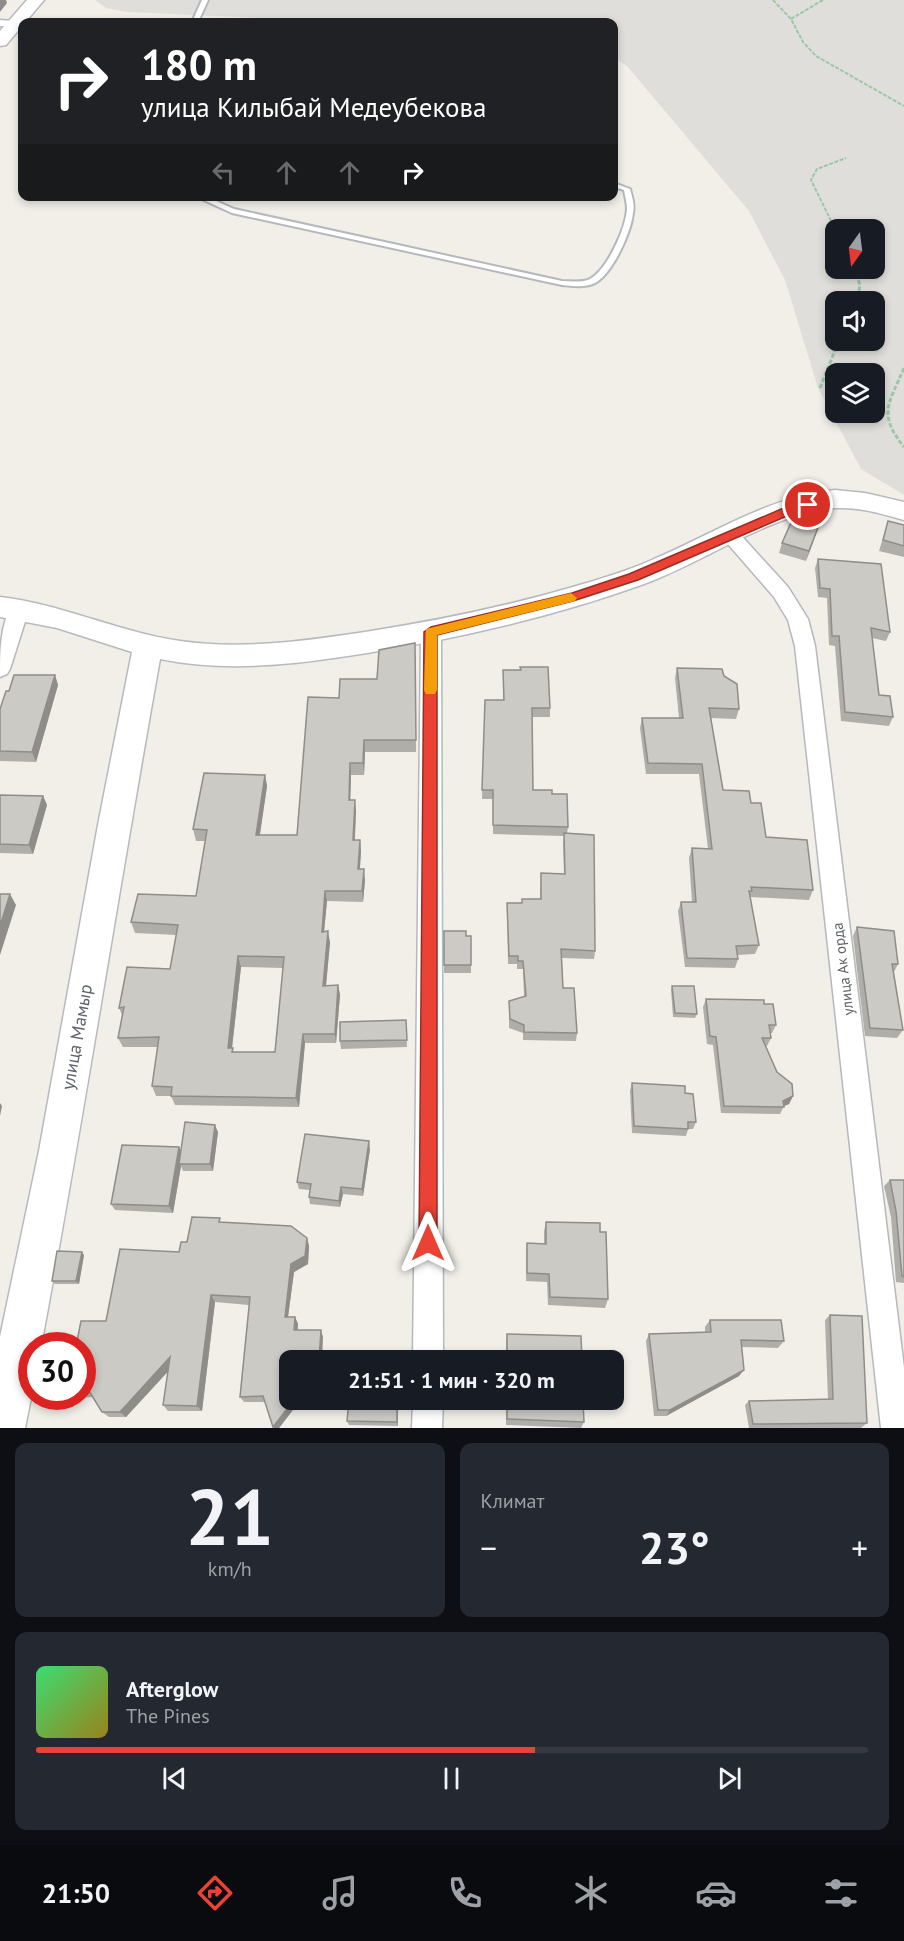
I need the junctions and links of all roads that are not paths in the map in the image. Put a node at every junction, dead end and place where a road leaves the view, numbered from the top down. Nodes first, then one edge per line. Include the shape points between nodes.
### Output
1 (36, 0) edge
2 (206, 0) edge
3 (197, 18) edge
4 (7, 24) edge
5 (0, 42) edge
6 (618, 186) edge
7 (209, 201) edge
8 (904, 511) edge
9 (730, 536) junction
10 (9, 608) edge
11 (431, 632) junction
12 (148, 646) junction
13 (0, 669) edge
14 (428, 1350) edge
15 (428, 1410) edge
16 (3, 1428) edge
17 (427, 1428) edge
18 (896, 1428) edge

1 - 4 main road
2 - 3 lane
4 - 5 main road
6 - 7 lane via 627,189 630,214 606,268 591,282 562,283 232,211
8 - 9 main road via 854,500 826,500 790,510
9 - 11 main road via 663,567 573,597
9 - 18 street, улица Ак орда via 781,592 798,619 805,646
10 - 12 main road via 80,623
10 - 13 street
11 - 12 main road via 248,656
11 - 14 street
12 - 16 main road, улица Мамыр via 58,1151
15 - 17 street

